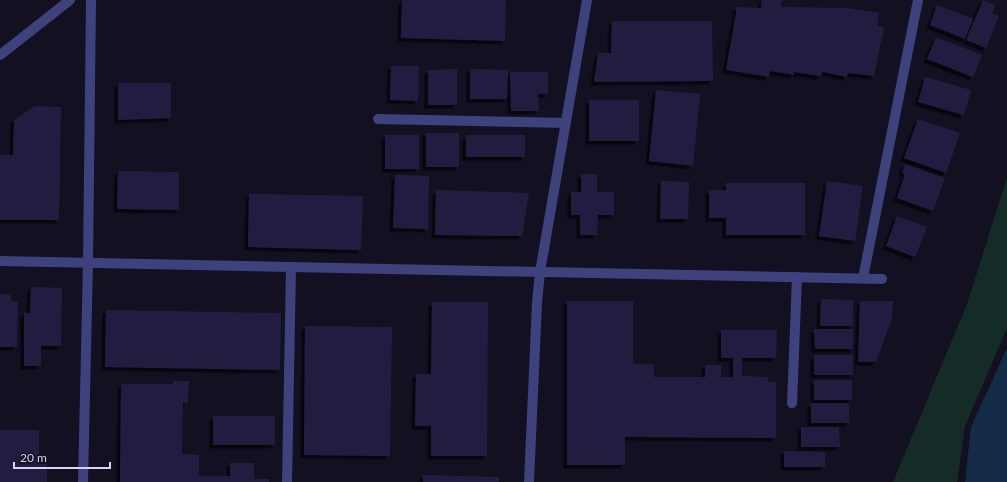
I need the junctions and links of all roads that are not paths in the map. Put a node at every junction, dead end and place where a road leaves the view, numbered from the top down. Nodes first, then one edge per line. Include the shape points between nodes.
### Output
1 (70, 0) edge
2 (91, 0) edge
3 (587, 0) edge
4 (918, 0) edge
5 (0, 55) edge
6 (378, 119) dead end
7 (566, 123) junction
8 (0, 261) edge
9 (88, 263) junction
10 (291, 267) junction
11 (540, 272) junction
12 (797, 277) junction
13 (863, 278) junction
14 (882, 279) dead end
15 (792, 403) dead end
16 (83, 482) edge
17 (287, 482) edge
18 (529, 482) edge

1 - 5 street
2 - 9 street
3 - 7 street
4 - 13 street
6 - 7 street
7 - 11 street
8 - 9 street
9 - 10 street
9 - 16 street
10 - 11 street
10 - 17 street
11 - 12 street
11 - 18 street
12 - 13 street
12 - 15 street
13 - 14 street

